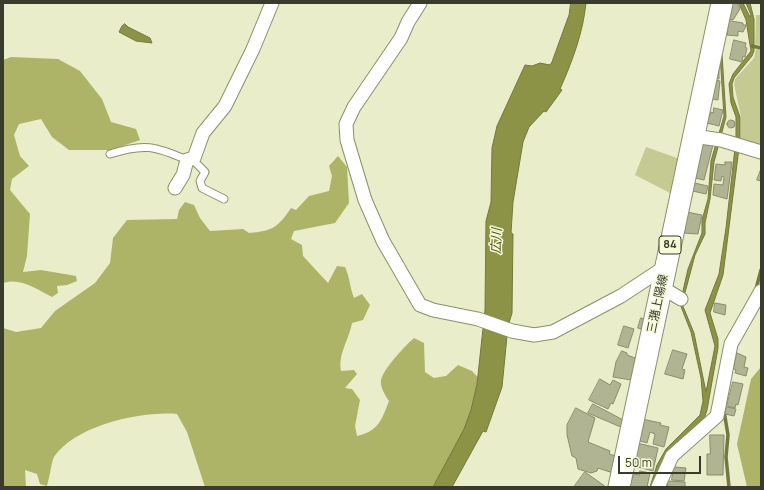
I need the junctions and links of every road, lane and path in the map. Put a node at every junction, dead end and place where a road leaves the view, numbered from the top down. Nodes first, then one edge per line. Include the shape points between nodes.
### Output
1 (272, 3) edge
2 (420, 3) edge
3 (722, 3) edge
4 (693, 136) junction
5 (761, 152) edge
6 (110, 154) dead end
7 (190, 159) junction
8 (175, 188) dead end
9 (224, 199) dead end
10 (663, 277) junction
11 (761, 291) edge
12 (681, 299) dead end
13 (619, 487) edge
14 (658, 487) edge

1 - 7 street via 225,106 203,133 194,158
2 - 10 street via 401,38 354,107 346,124 347,140 365,200 383,241 420,305 534,335 553,332
3 - 4 main road, 三潴上陽線 / 84
4 - 5 street via 721,140
4 - 10 main road, 三潴上陽線 / 84
6 - 7 lane via 145,146
7 - 8 street via 184,175
7 - 9 lane via 205,172 200,181 202,188
10 - 12 street
10 - 13 main road, 三潴上陽線 / 84
11 - 14 street via 731,344 717,416 672,456

